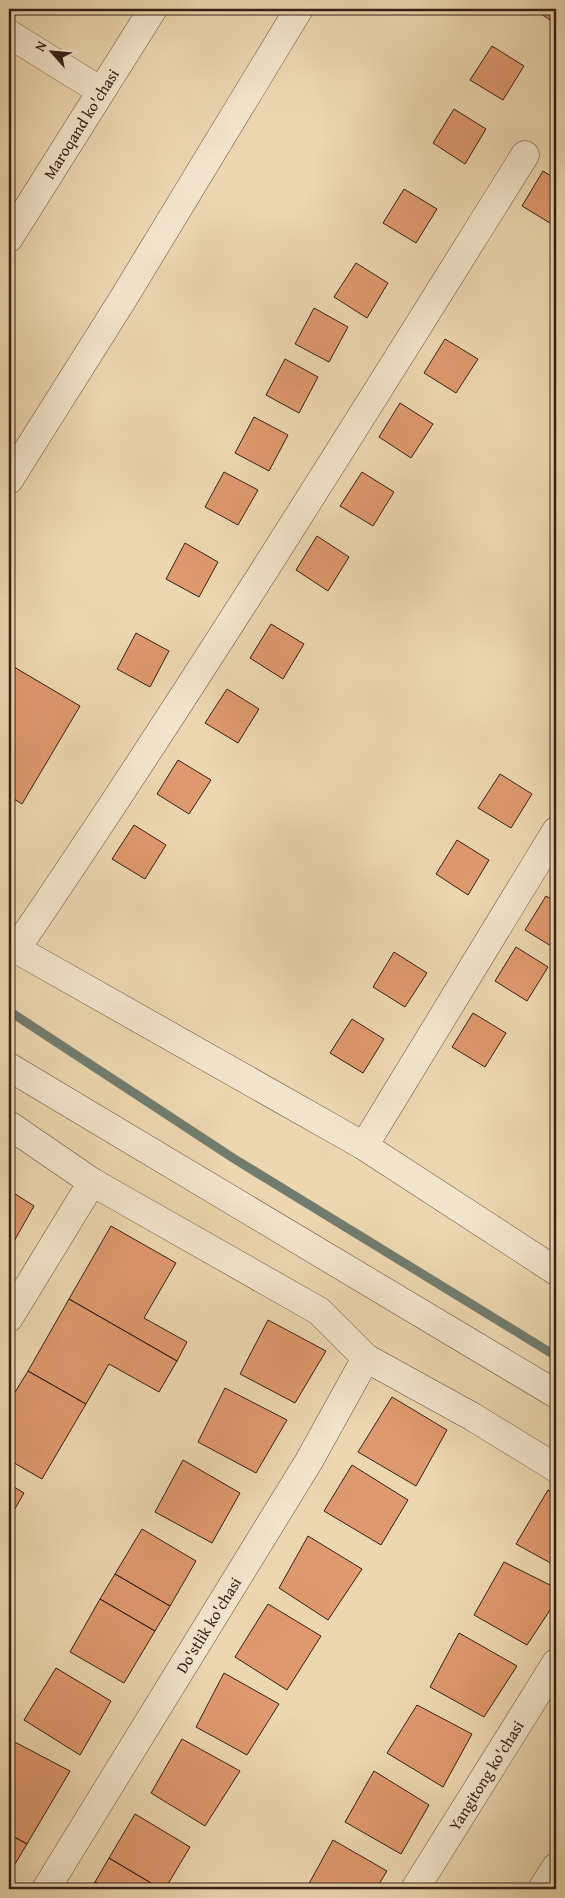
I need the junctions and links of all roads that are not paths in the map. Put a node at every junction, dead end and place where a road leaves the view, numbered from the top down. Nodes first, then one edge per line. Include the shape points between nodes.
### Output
1 (153, 9) edge
2 (299, 9) edge
3 (9, 34) edge
4 (101, 91) junction
5 (525, 155) dead end
6 (9, 238) edge
7 (9, 480) edge
8 (556, 831) edge
9 (12, 947) edge
10 (9, 1067) edge
11 (9, 1124) edge
12 (364, 1146) junction
13 (92, 1182) junction
14 (556, 1270) edge
15 (9, 1318) edge
16 (366, 1358) junction
17 (556, 1394) edge
18 (556, 1468) edge
19 (556, 1663) edge
20 (556, 1867) edge
21 (46, 1889) edge
22 (415, 1889) edge
23 (542, 1889) edge

1 - 4 street, Maroqand ko'chasi
2 - 7 street
3 - 4 street
4 - 6 street, Maroqand ko'chasi
5 - 9 street via 282,544 102,822
8 - 12 street
9 - 12 street
10 - 17 street
11 - 13 street
12 - 14 street
13 - 15 street
13 - 16 street via 319,1311
16 - 18 street via 473,1417
16 - 21 street, Do'stlik ko'chasi via 303,1469
19 - 22 street, Yangitong ko'chasi
20 - 23 street

